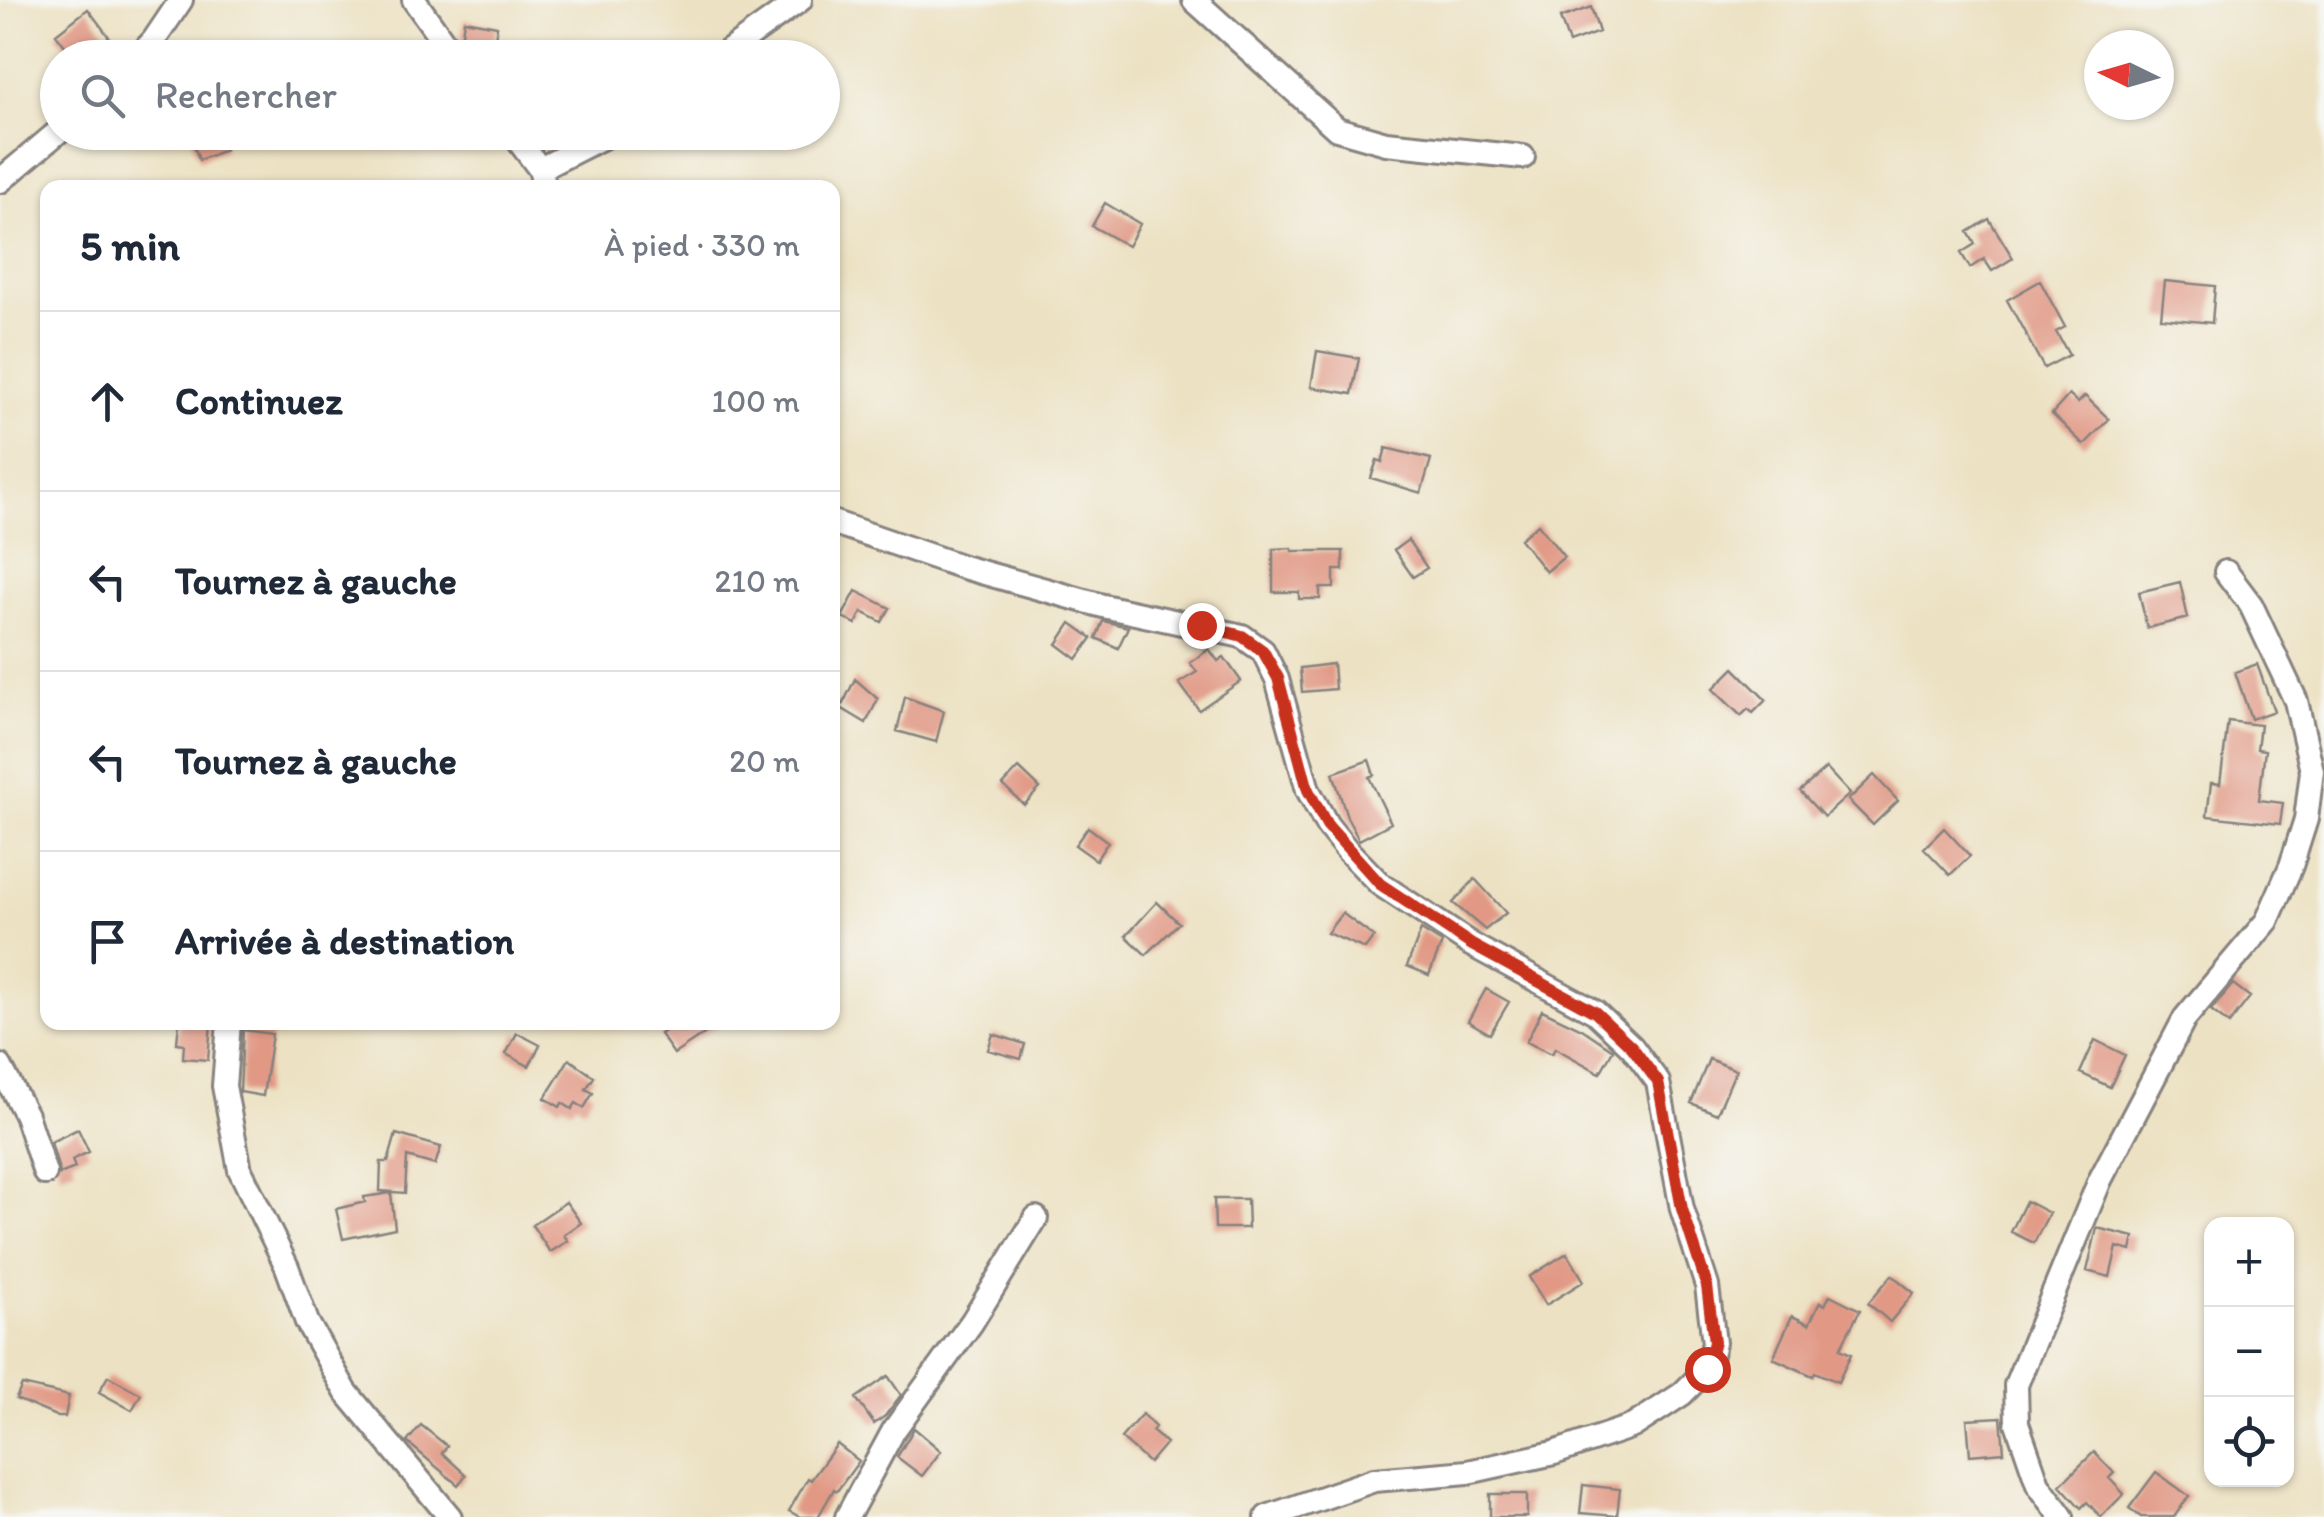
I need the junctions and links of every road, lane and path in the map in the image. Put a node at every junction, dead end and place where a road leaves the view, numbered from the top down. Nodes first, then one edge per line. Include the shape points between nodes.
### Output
1 (181, 0) edge
2 (414, 0) edge
3 (800, 0) edge
4 (1194, 0) edge
5 (154, 40) edge
6 (442, 40) edge
7 (743, 40) edge
8 (40, 147) edge
9 (524, 150) edge
10 (585, 150) edge
11 (1523, 157) dead end
12 (543, 178) edge
13 (0, 181) edge
14 (840, 525) edge
15 (2226, 572) dead end
16 (228, 1030) edge
17 (0, 1066) edge
18 (45, 1172) dead end
19 (1036, 1218) dead end
20 (450, 1517) edge
21 (847, 1517) edge
22 (1267, 1517) edge
23 (2062, 1517) edge

1 - 5 street
2 - 6 street
3 - 7 street
4 - 11 street via 1337,129 1386,143
8 - 13 street
9 - 12 street
10 - 12 street
14 - 22 street via 962,567 1242,636 1263,651 1278,678 1308,790 1348,851 1380,884 1472,945 1595,1012 1658,1082 1682,1209 1707,1286 1714,1342 1707,1369 1633,1426 1554,1454 1468,1472 1374,1480
15 - 23 street via 2251,605 2296,701 2312,771 2306,819 2267,921 2185,1018 2100,1180 2016,1385 2017,1424 2038,1484
16 - 20 street via 224,1086 240,1170 307,1322 346,1392
17 - 18 street
19 - 21 street via 894,1430

